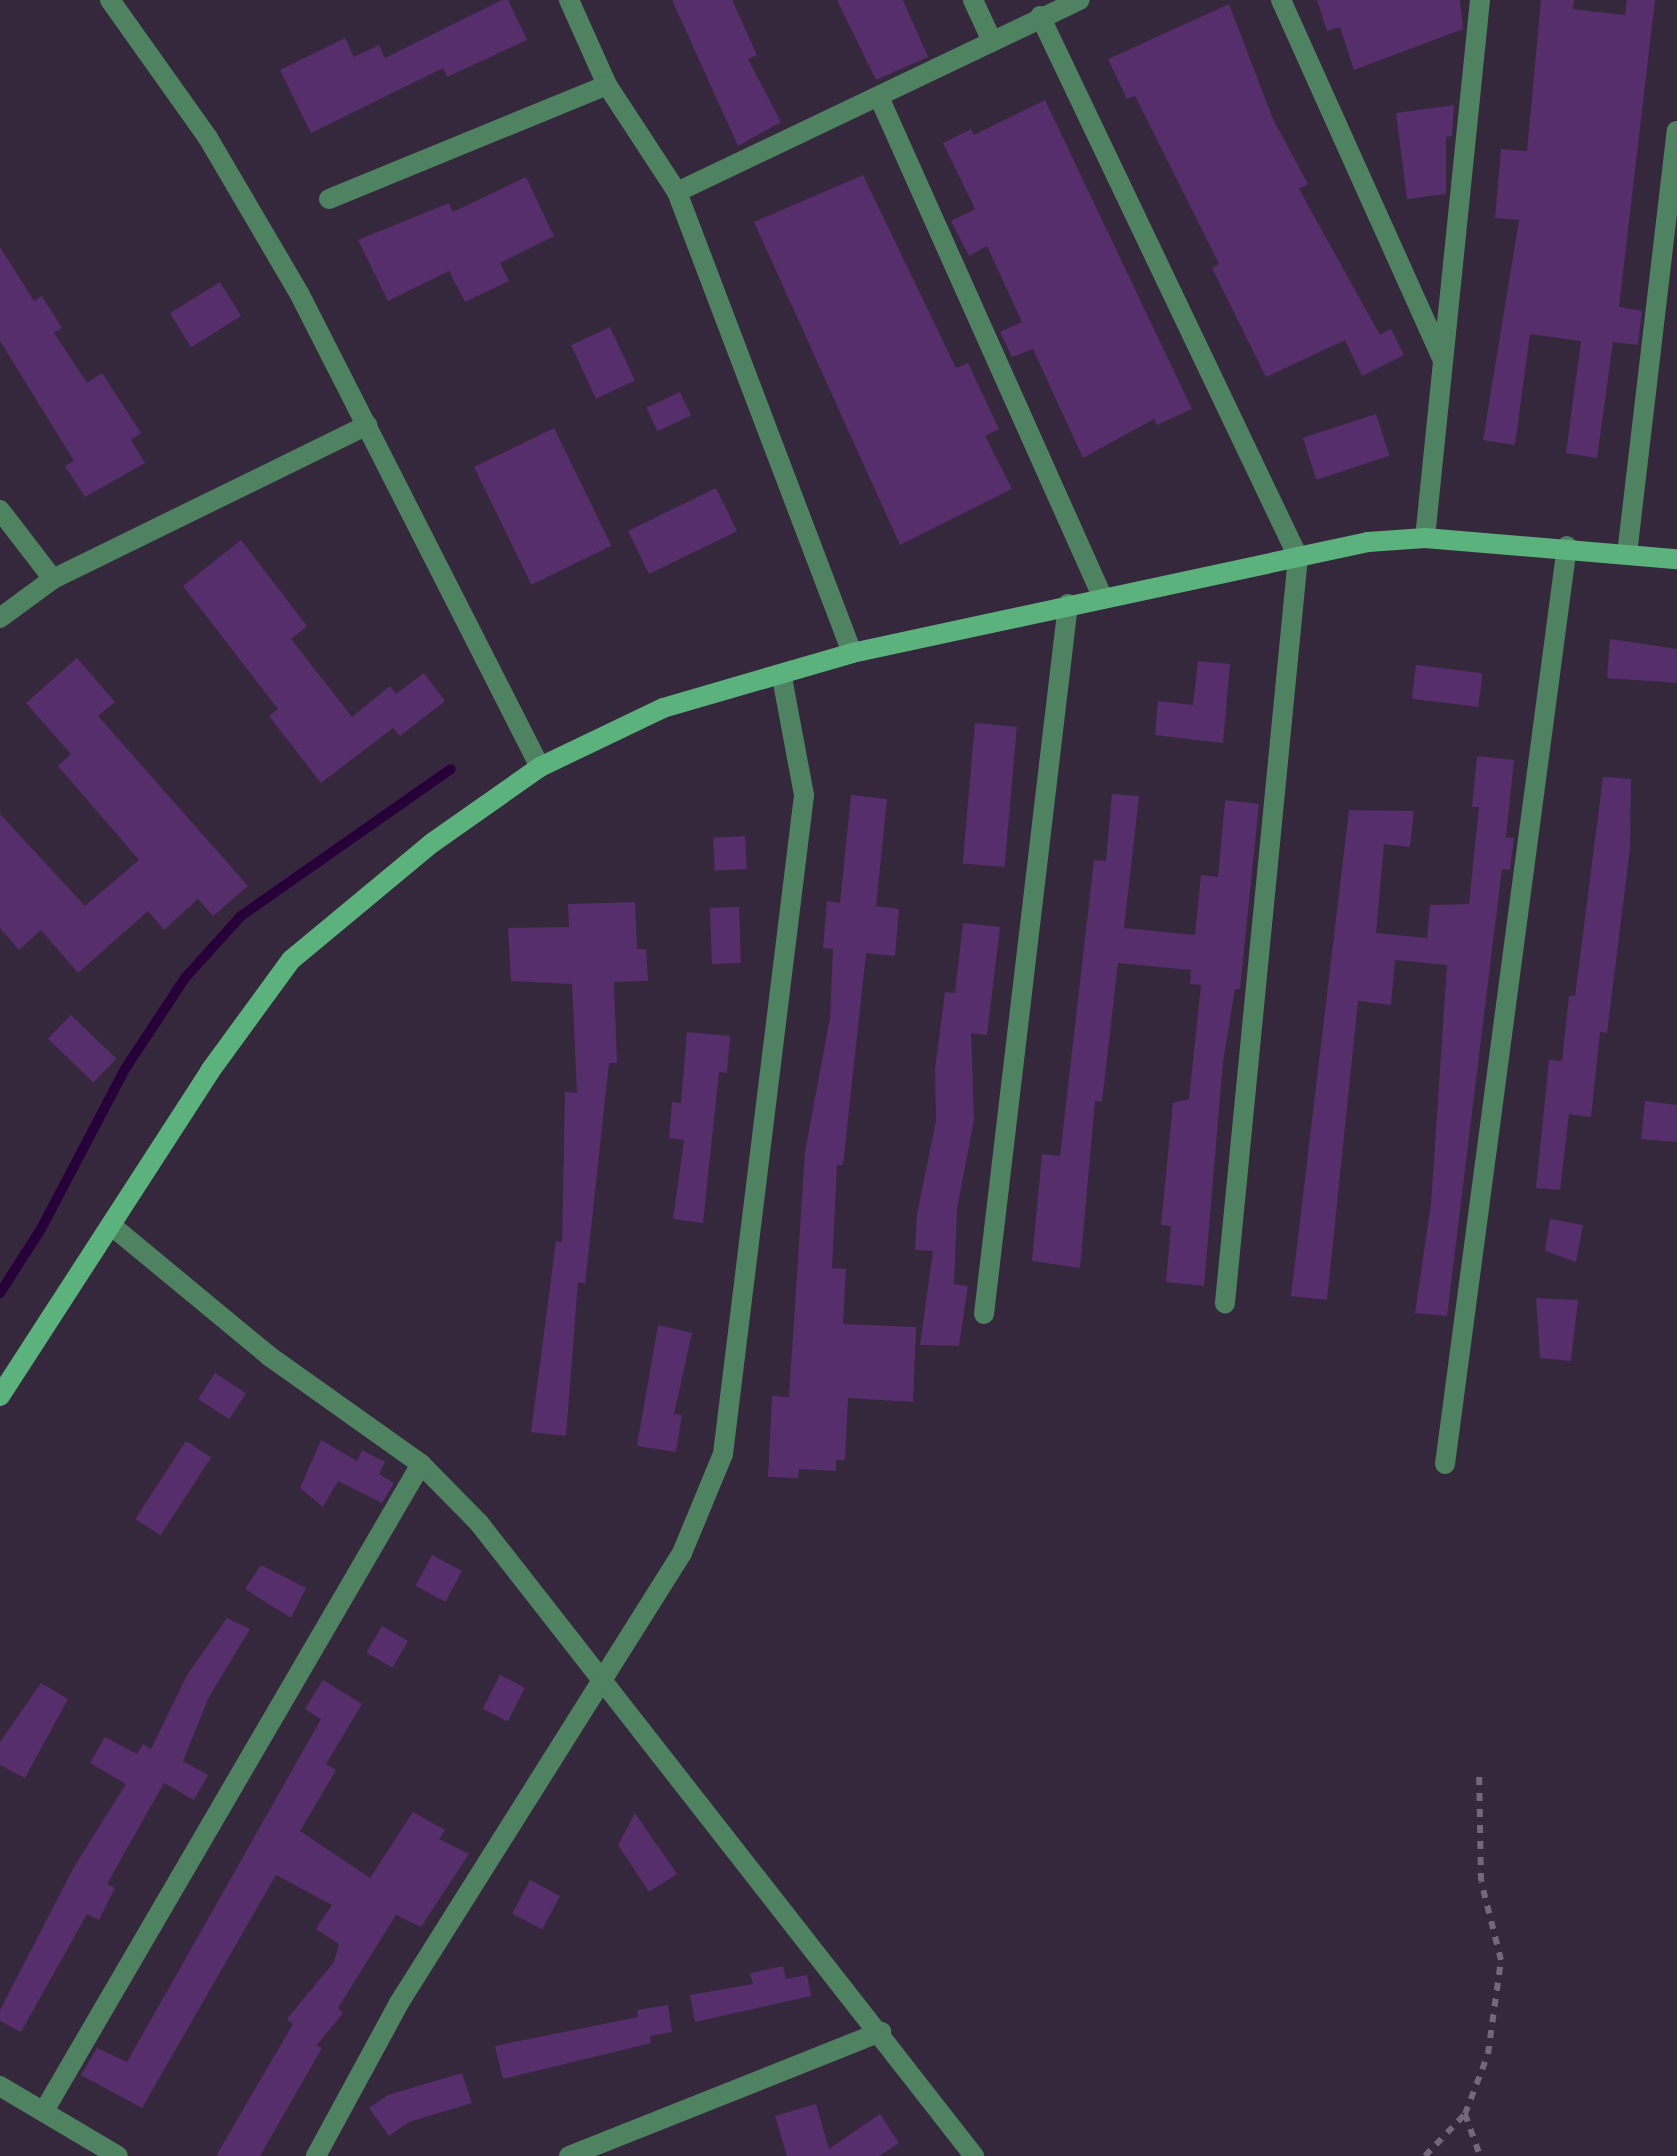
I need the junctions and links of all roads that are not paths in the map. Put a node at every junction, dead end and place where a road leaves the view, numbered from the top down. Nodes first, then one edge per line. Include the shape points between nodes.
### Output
1 (110, 0) edge
2 (569, 0) edge
3 (972, 0) edge
4 (1080, 0) edge
5 (1282, 0) edge
6 (1480, 0) edge
7 (1040, 16) junction
8 (991, 39) junction
9 (608, 86) junction
10 (879, 97) junction
11 (1677, 130) edge
12 (677, 192) junction
13 (329, 200) dead end
14 (1443, 360) junction
15 (367, 426) junction
16 (0, 510) edge
17 (1425, 538) junction
18 (1568, 546) junction
19 (1627, 554) junction
20 (1298, 557) junction
21 (1677, 559) edge
22 (53, 579) junction
23 (1102, 596) junction
24 (1068, 604) junction
25 (0, 618) edge
26 (852, 653) junction
27 (782, 678) junction
28 (540, 767) junction
29 (112, 1226) junction
30 (1225, 1303) dead end
31 (984, 1314) dead end
32 (0, 1396) edge
33 (421, 1464) junction
34 (1445, 1464) dead end
35 (601, 1681) junction
36 (881, 2032) junction
37 (0, 2086) edge
38 (44, 2111) junction
39 (118, 2156) edge
40 (316, 2156) edge
41 (569, 2156) edge
42 (974, 2156) edge

1 - 15 street via 208,138 299,292
2 - 9 street
3 - 8 street
4 - 7 street
5 - 14 street
6 - 14 street
7 - 8 street
7 - 20 street
8 - 10 street
9 - 12 street
9 - 13 street
10 - 12 street
10 - 23 street
11 - 19 street
12 - 26 street
14 - 17 street
15 - 22 street
15 - 28 street
16 - 22 street
17 - 18 street
17 - 20 street
18 - 19 street
18 - 34 street
19 - 21 street
20 - 23 street
20 - 30 street
22 - 25 street
23 - 24 street
24 - 26 street
24 - 31 street
26 - 27 street
27 - 28 street via 662,708
27 - 35 street via 804,795 723,1454 689,1539
28 - 29 street via 432,844 291,960 210,1071
29 - 32 street
29 - 33 street via 269,1356
33 - 35 street via 478,1523
33 - 38 street
35 - 36 street
35 - 40 street via 399,2003
36 - 41 street
36 - 42 street
37 - 38 street
38 - 39 street

